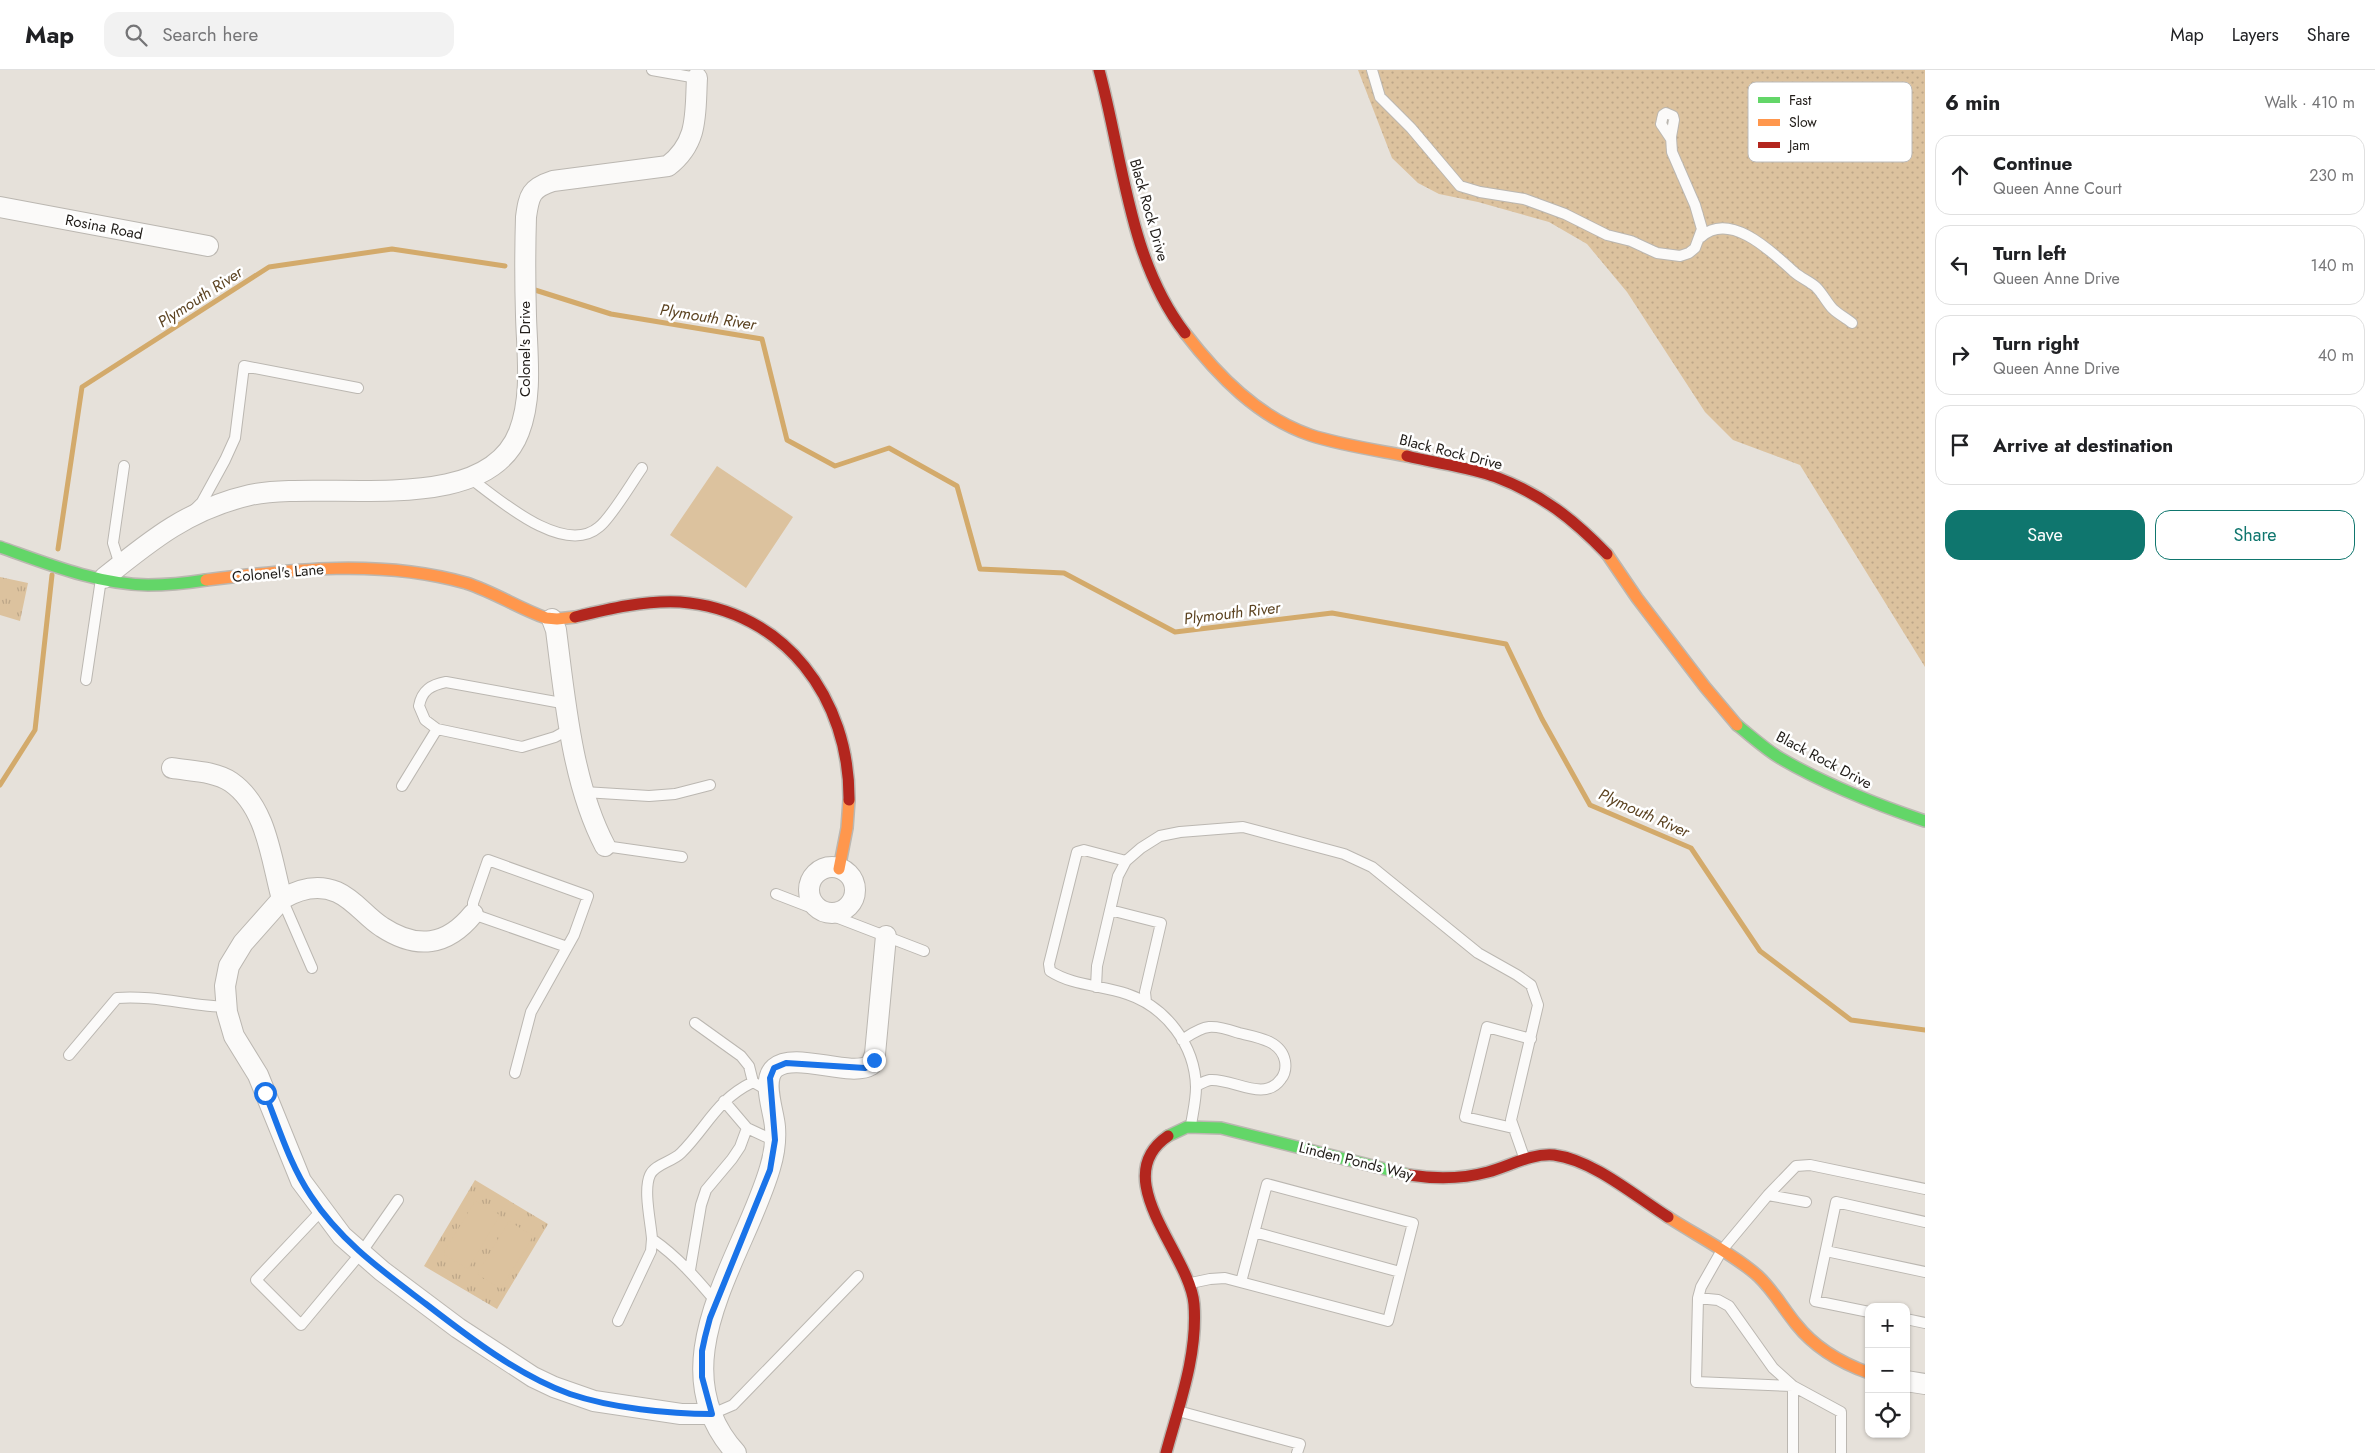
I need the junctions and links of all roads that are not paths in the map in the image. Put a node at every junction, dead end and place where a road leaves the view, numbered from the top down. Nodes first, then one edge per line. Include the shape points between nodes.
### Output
1 (652, 70) edge
2 (1099, 70) edge
3 (1372, 70) edge
4 (697, 78) joint
5 (1666, 127) dead end
6 (0, 207) edge
7 (1701, 237) junction
8 (208, 246) dead end
9 (1852, 323) dead end
10 (358, 388) dead end
11 (124, 466) dead end
12 (642, 468) dead end
13 (470, 478) junction
14 (185, 519) junction
15 (0, 547) edge
16 (120, 565) junction
17 (103, 578) junction
18 (552, 620) junction
19 (86, 680) dead end
20 (567, 704) junction
21 (571, 728) junction
22 (437, 729) junction
23 (172, 768) dead end
24 (710, 785) dead end
25 (402, 786) dead end
26 (584, 792) junction
27 (1925, 820) edge
28 (605, 846) joint
29 (682, 857) dead end
30 (1126, 861) junction
31 (839, 869) junction
32 (776, 894) dead end
33 (282, 898) junction
34 (1110, 910) junction
35 (824, 912) junction
36 (473, 914) junction
37 (886, 936) junction
38 (567, 947) junction
39 (924, 951) dead end
40 (312, 968) dead end
41 (1096, 987) junction
42 (1146, 1002) junction
43 (227, 1007) junction
44 (695, 1023) dead end
45 (1531, 1039) junction
46 (1182, 1040) junction
47 (69, 1055) dead end
48 (515, 1073) dead end
49 (761, 1086) junction
50 (1196, 1086) junction
51 (724, 1101) junction
52 (1191, 1126) junction
53 (747, 1128) junction
54 (1513, 1128) junction
55 (775, 1140) junction
56 (1524, 1158) junction
57 (1925, 1189) edge
58 (1768, 1195) junction
59 (398, 1200) dead end
60 (1806, 1202) dead end
61 (321, 1210) junction
62 (1925, 1222) edge
63 (1254, 1232) junction
64 (652, 1239) junction
65 (1722, 1250) junction
66 (1826, 1251) junction
67 (361, 1253) junction
68 (690, 1270) junction
69 (1400, 1272) junction
70 (1925, 1272) edge
71 (858, 1276) dead end
72 (1241, 1282) junction
73 (1190, 1283) junction
74 (1698, 1298) junction
75 (716, 1303) junction
76 (1865, 1311) edge
77 (1910, 1320) edge
78 (618, 1321) dead end
79 (1925, 1323) edge
80 (1865, 1371) edge
81 (1910, 1382) edge
82 (1925, 1384) edge
83 (1793, 1386) junction
84 (1177, 1411) junction
85 (712, 1414) junction
86 (736, 1453) edge
87 (1166, 1453) edge
88 (1298, 1453) edge
89 (1794, 1453) edge
90 (1841, 1453) edge

1 - 4 lane
2 - 27 street, Black Rock Drive via 1129,204 1149,267 1176,321 1210,365 1237,391 1265,412 1310,435 1495,476 1544,500 1578,524 1609,556 1636,598 1737,725 1779,757 1828,783 1872,803
3 - 7 lane via 1380,97 1460,186 1524,199 1565,214 1607,235 1671,256 1689,253
4 - 13 street, Colonel's Drive via 692,136 680,156 668,166 553,181 533,192 526,217 527,372 524,414 511,450
5 - 7 lane via 1672,152 1700,218
6 - 8 street, Rosina Road
7 - 9 lane via 1707,232 1724,230 1755,240 1811,283 1834,310
10 - 14 lane via 244,366 235,438 202,502
11 - 16 lane via 113,544
12 - 13 lane via 600,527 589,533 571,535 532,523
13 - 14 street, Colonel's Drive via 437,488 274,492 228,501
14 - 16 street, Colonel's Drive
15 - 17 street, Colonel's Lane
16 - 17 street, Colonel's Drive
17 - 18 street, Colonel's Lane via 163,584 273,572 383,569 479,588
17 - 19 lane
18 - 20 street
18 - 31 street via 660,602 702,604 761,626 796,653 817,680 837,720 845,749 849,799
20 - 21 street
20 - 22 lane via 446,682 434,684 425,690 419,706 421,714
21 - 22 lane via 555,737 522,747
21 - 26 street
22 - 25 lane
23 - 33 street via 212,774 231,781 252,801 260,818
24 - 26 lane via 675,794 649,796
26 - 28 street
28 - 29 lane
30 - 34 lane via 1118,876
30 - 41 lane via 1084,850 1077,852 1049,964 1050,971 1062,978
30 - 45 lane via 1160,836 1243,827 1344,854 1372,867 1478,954 1530,985 1538,1005
31 - 35 street via 821,870 810,882 810,896 818,909
31 - 35 street via 850,875 854,882 854,897 851,904 839,913
32 - 35 lane
33 - 36 street via 316,888 336,892 355,903 381,927 418,942 436,941 454,933
33 - 40 lane
33 - 43 street via 243,943 229,966 225,986
34 - 41 lane via 1097,966
34 - 42 lane via 1161,922
35 - 37 lane
36 - 38 lane
36 - 38 lane via 473,903 488,860 588,896
37 - 39 lane
37 - 49 street via 875,1054 871,1065 858,1068 786,1063 774,1068
38 - 48 lane via 531,1012
41 - 42 lane
42 - 46 lane via 1162,1013
43 - 47 lane via 142,996 117,998
43 - 61 street via 234,1036 258,1076 301,1181
44 - 49 lane via 741,1056
45 - 54 lane via 1511,1120
45 - 54 lane via 1487,1027 1465,1116
46 - 50 lane
46 - 50 lane via 1199,1030 1217,1027 1265,1039 1279,1048 1284,1058 1283,1077 1267,1089 1208,1080
49 - 51 lane via 738,1090
49 - 55 street
50 - 52 lane
51 - 53 lane
51 - 64 lane via 680,1154 650,1174 648,1193
52 - 56 street, Linden Ponds Way via 1221,1128 1426,1178 1474,1175
52 - 73 street, Linden Ponds Way via 1176,1130 1160,1141 1149,1158 1146,1174 1152,1214
53 - 55 lane
53 - 68 lane via 740,1147 706,1190
54 - 56 lane
55 - 75 street via 768,1175
56 - 65 street, Linden Ponds Way via 1556,1155 1586,1164
57 - 58 lane via 1810,1164 1796,1166
58 - 60 lane
58 - 65 lane
59 - 67 lane
61 - 67 street
61 - 67 lane via 256,1280 301,1325
62 - 66 lane via 1836,1202
63 - 69 lane
63 - 69 lane via 1267,1184 1413,1223
63 - 72 lane
64 - 68 lane
64 - 78 lane via 651,1251
65 - 74 lane
65 - 80 street, Linden Ponds Way via 1767,1284 1795,1322 1822,1349 1837,1360
66 - 70 lane
66 - 76 lane via 1815,1301
67 - 85 street via 458,1328 554,1387 594,1400 681,1414
68 - 75 lane
69 - 72 lane via 1388,1321
71 - 85 lane via 734,1405
72 - 73 lane via 1225,1278
73 - 84 street, Linden Ponds Way via 1194,1336
74 - 83 lane via 1718,1300 1729,1306 1774,1368
74 - 83 lane via 1696,1382
75 - 85 street via 705,1337 702,1364 704,1389
77 - 79 lane
81 - 82 street
83 - 89 lane
83 - 90 lane via 1841,1412
84 - 87 street, Linden Ponds Way
84 - 88 lane via 1300,1444
85 - 86 street via 723,1438

